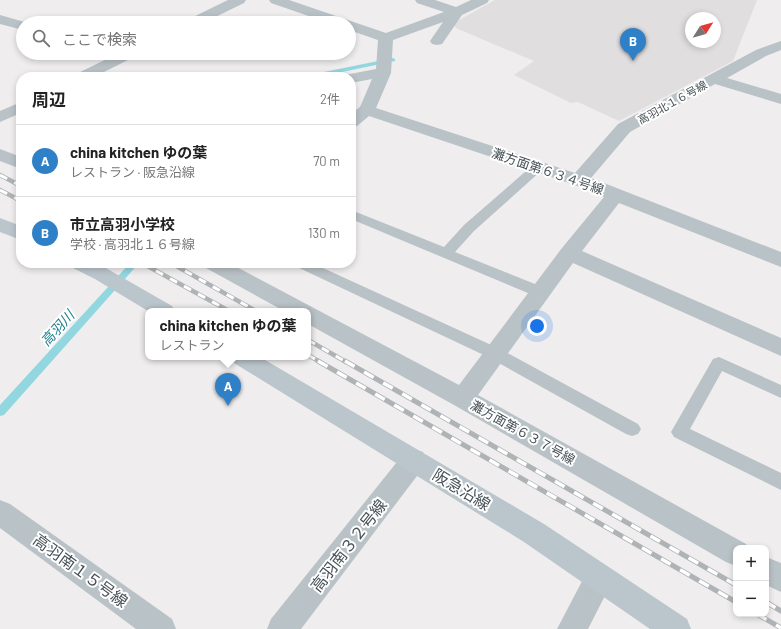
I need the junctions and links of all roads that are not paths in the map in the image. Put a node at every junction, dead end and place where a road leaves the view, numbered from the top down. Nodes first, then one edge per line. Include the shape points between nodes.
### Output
1 (239, 0) edge
2 (276, 0) edge
3 (422, 0) edge
4 (482, 0) edge
5 (457, 12) junction
6 (206, 16) edge
7 (323, 16) edge
8 (0, 19) edge
9 (16, 24) edge
10 (356, 27) edge
11 (386, 38) junction
12 (437, 41) dead end
13 (779, 48) edge
14 (116, 60) edge
15 (384, 66) junction
16 (92, 72) edge
17 (356, 76) edge
18 (714, 79) junction
19 (781, 99) edge
20 (16, 109) edge
21 (367, 110) junction
22 (0, 117) edge
23 (356, 118) edge
24 (0, 154) edge
25 (16, 162) edge
26 (538, 167) junction
27 (578, 180) junction
28 (616, 194) junction
29 (356, 216) edge
30 (0, 224) edge
31 (16, 232) edge
32 (446, 253) junction
33 (569, 253) junction
34 (781, 260) edge
35 (90, 268) edge
36 (223, 268) edge
37 (311, 268) edge
38 (540, 292) junction
39 (159, 308) edge
40 (296, 308) edge
41 (311, 316) edge
42 (781, 348) edge
43 (494, 353) junction
44 (247, 360) edge
45 (781, 392) edge
46 (463, 398) junction
47 (632, 429) dead end
48 (414, 460) junction
49 (781, 482) edge
50 (0, 512) edge
51 (733, 551) edge
52 (769, 572) edge
53 (599, 578) junction
54 (781, 578) edge
55 (161, 629) edge
56 (282, 629) edge
57 (572, 629) edge
58 (676, 629) edge

1 - 6 street
2 - 7 street
3 - 5 street
4 - 5 street
5 - 11 street
5 - 12 street
8 - 9 street
10 - 11 street
11 - 15 street
13 - 18 street, 高羽北１６号線 via 760,53
14 - 16 street
15 - 17 street
15 - 21 street
18 - 19 street
18 - 27 street, 高羽北１６号線 via 624,128
20 - 22 street
21 - 23 street
21 - 26 street, 灘方面第６３４号線
24 - 25 street
26 - 27 street, 灘方面第６３４号線
26 - 32 lane via 469,228
27 - 28 street, 灘方面第６３４号線
28 - 33 street
28 - 34 street, 灘方面第６３４号線
29 - 32 lane
30 - 31 street
32 - 38 lane
33 - 38 street
33 - 42 street
35 - 39 street
36 - 40 street
37 - 43 lane
38 - 43 street
41 - 46 street, 灘方面第６３７号線
43 - 46 street
43 - 47 lane
44 - 48 street, 阪急沿線
45 - 49 lane via 719,363 680,432
46 - 51 street, 灘方面第６３７号線
48 - 53 street, 阪急沿線 via 534,533
48 - 56 street, 高羽南３２号線
50 - 55 street, 高羽南１５号線
52 - 54 street
53 - 57 street
53 - 58 street, 阪急沿線

